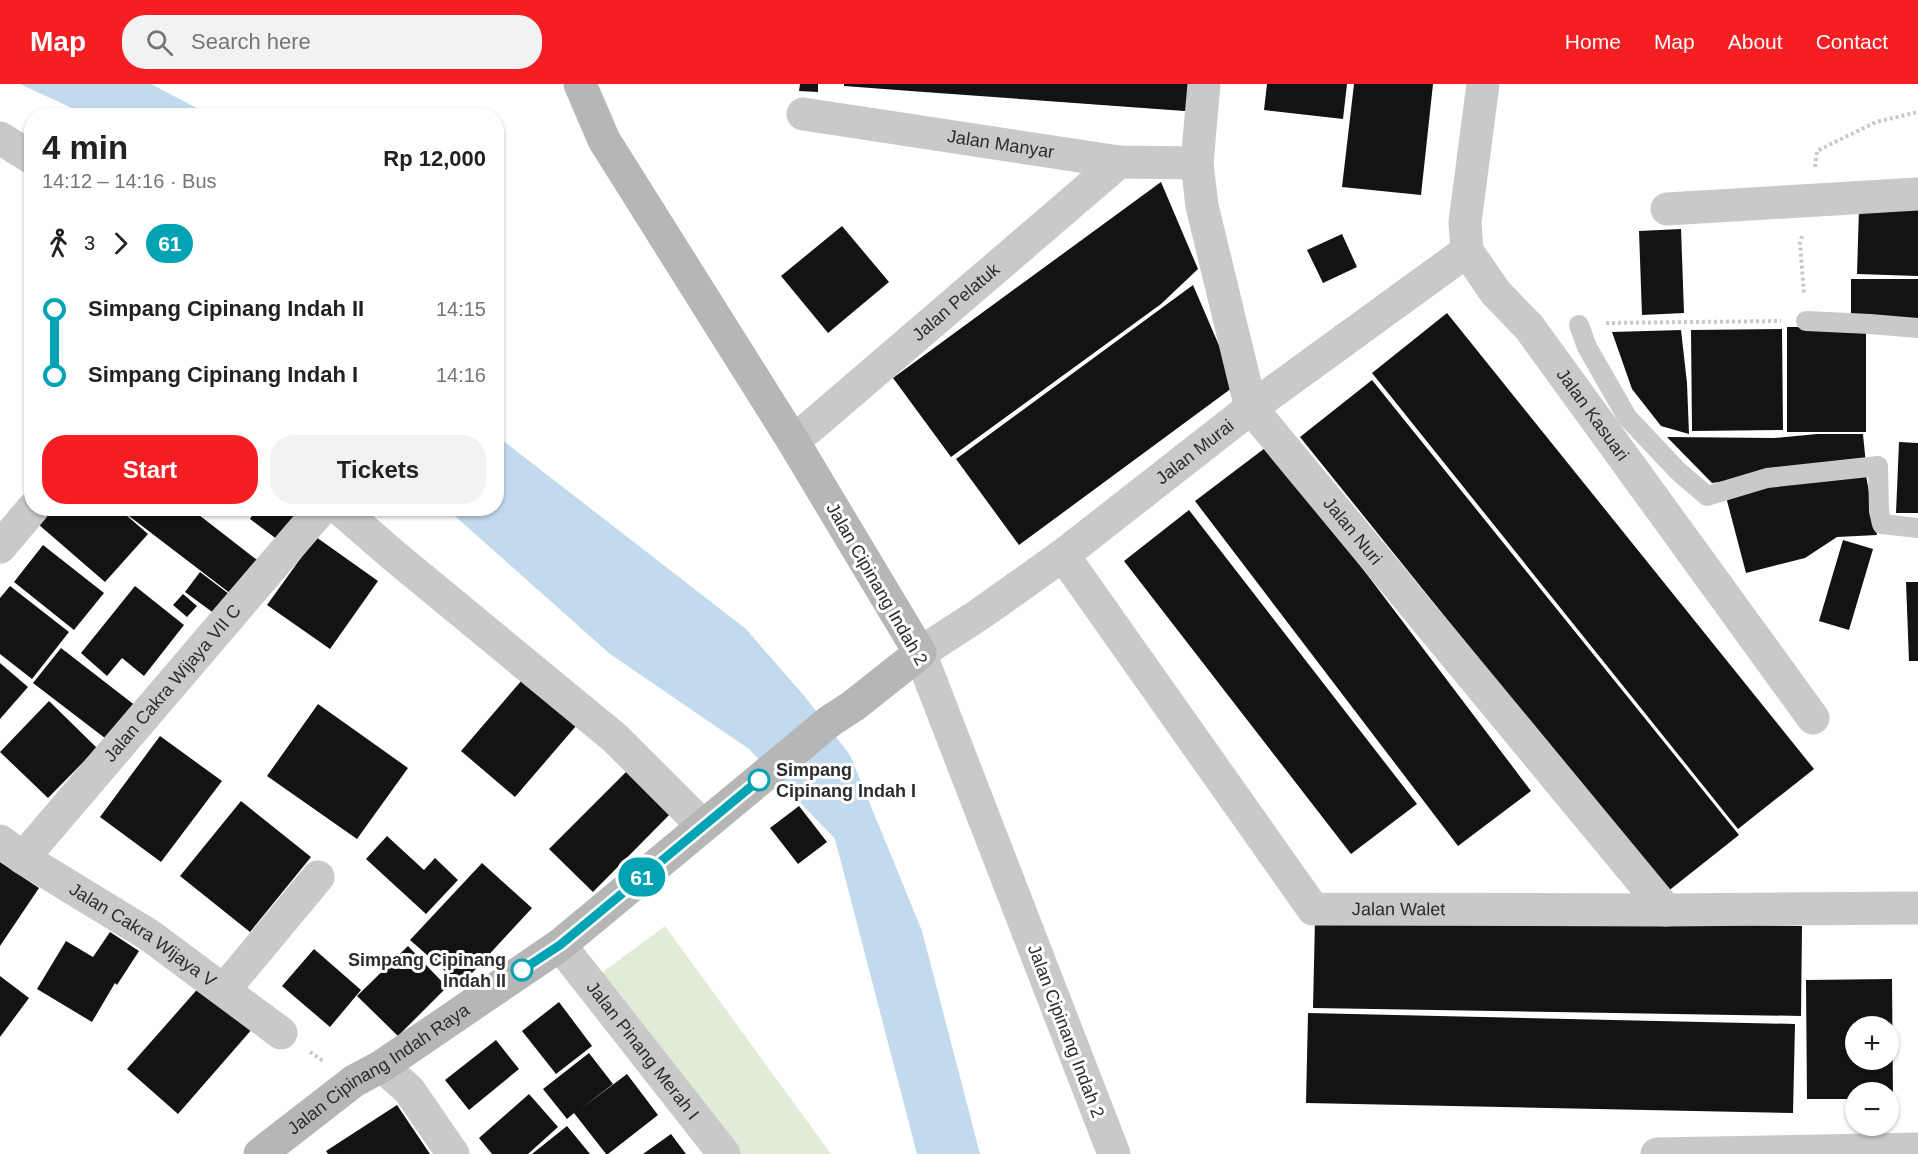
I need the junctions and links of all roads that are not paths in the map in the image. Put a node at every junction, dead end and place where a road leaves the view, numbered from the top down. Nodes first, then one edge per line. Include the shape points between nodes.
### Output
1 (580, 84) edge
2 (1204, 84) edge
3 (1483, 84) edge
4 (803, 114) dead end
5 (0, 138) edge
6 (24, 153) edge
7 (1119, 162) junction
8 (1197, 164) junction
9 (1918, 194) edge
10 (1667, 209) dead end
11 (1467, 251) junction
12 (1806, 321) road end
13 (1579, 325) road end
14 (1918, 328) edge
15 (1251, 408) junction
16 (793, 441) junction
17 (26, 516) edge
18 (315, 516) edge
19 (348, 516) edge
20 (1918, 528) edge
21 (0, 547) edge
22 (1063, 555) junction
23 (920, 653) junction
24 (1813, 718) dead end
25 (703, 826) junction
26 (11, 849) edge
27 (318, 877) dead end
28 (1918, 908) edge
29 (1666, 910) junction
30 (560, 945) junction
31 (224, 990) junction
32 (281, 1033) road end
33 (368, 1074) junction
34 (1918, 1138) edge
35 (1918, 1149) edge
36 (260, 1154) edge
37 (453, 1154) edge
38 (724, 1154) edge
39 (1114, 1154) edge
40 (1657, 1154) edge
41 (1918, 1154) edge

1 - 16 street, Jalan Cipinang Indah 2 via 604,140
2 - 8 street, Jalan Nuri
3 - 11 street via 1465,222
4 - 7 street, Jalan Manyar
5 - 6 street
7 - 8 street, Jalan Manyar
7 - 16 street, Jalan Pelatuk
8 - 15 street, Jalan Nuri via 1202,206
9 - 10 street
11 - 15 street, Jalan Murai
11 - 24 street, Jalan Kasuari via 1496,292 1529,327
12 - 14 lane
13 - 20 lane via 1587,347 1627,417 1707,496 1767,478 1878,466 1882,524
15 - 22 street, Jalan Murai
15 - 29 street, Jalan Nuri
16 - 23 street, Jalan Cipinang Indah 2
17 - 21 street
18 - 26 street, Jalan Cakra Wijaya VII C
19 - 25 street via 615,738
22 - 23 street, Jalan Murai
22 - 29 street, Jalan Walet via 1313,909
23 - 25 street, Jalan Cipinang Indah Raya
23 - 39 street, Jalan Cipinang Indah 2
25 - 30 street, Jalan Cipinang Indah Raya
26 - 31 street, Jalan Cakra Wijaya V via 149,935
27 - 31 street
28 - 29 street, Jalan Walet
30 - 33 street, Jalan Cipinang Indah Raya
30 - 38 street, Jalan Pinang Merah I
31 - 32 street, Jalan Cakra Wijaya V
33 - 36 street, Jalan Cipinang Indah Raya
33 - 37 street via 409,1090
34 - 35 street
35 - 40 street
35 - 41 street

